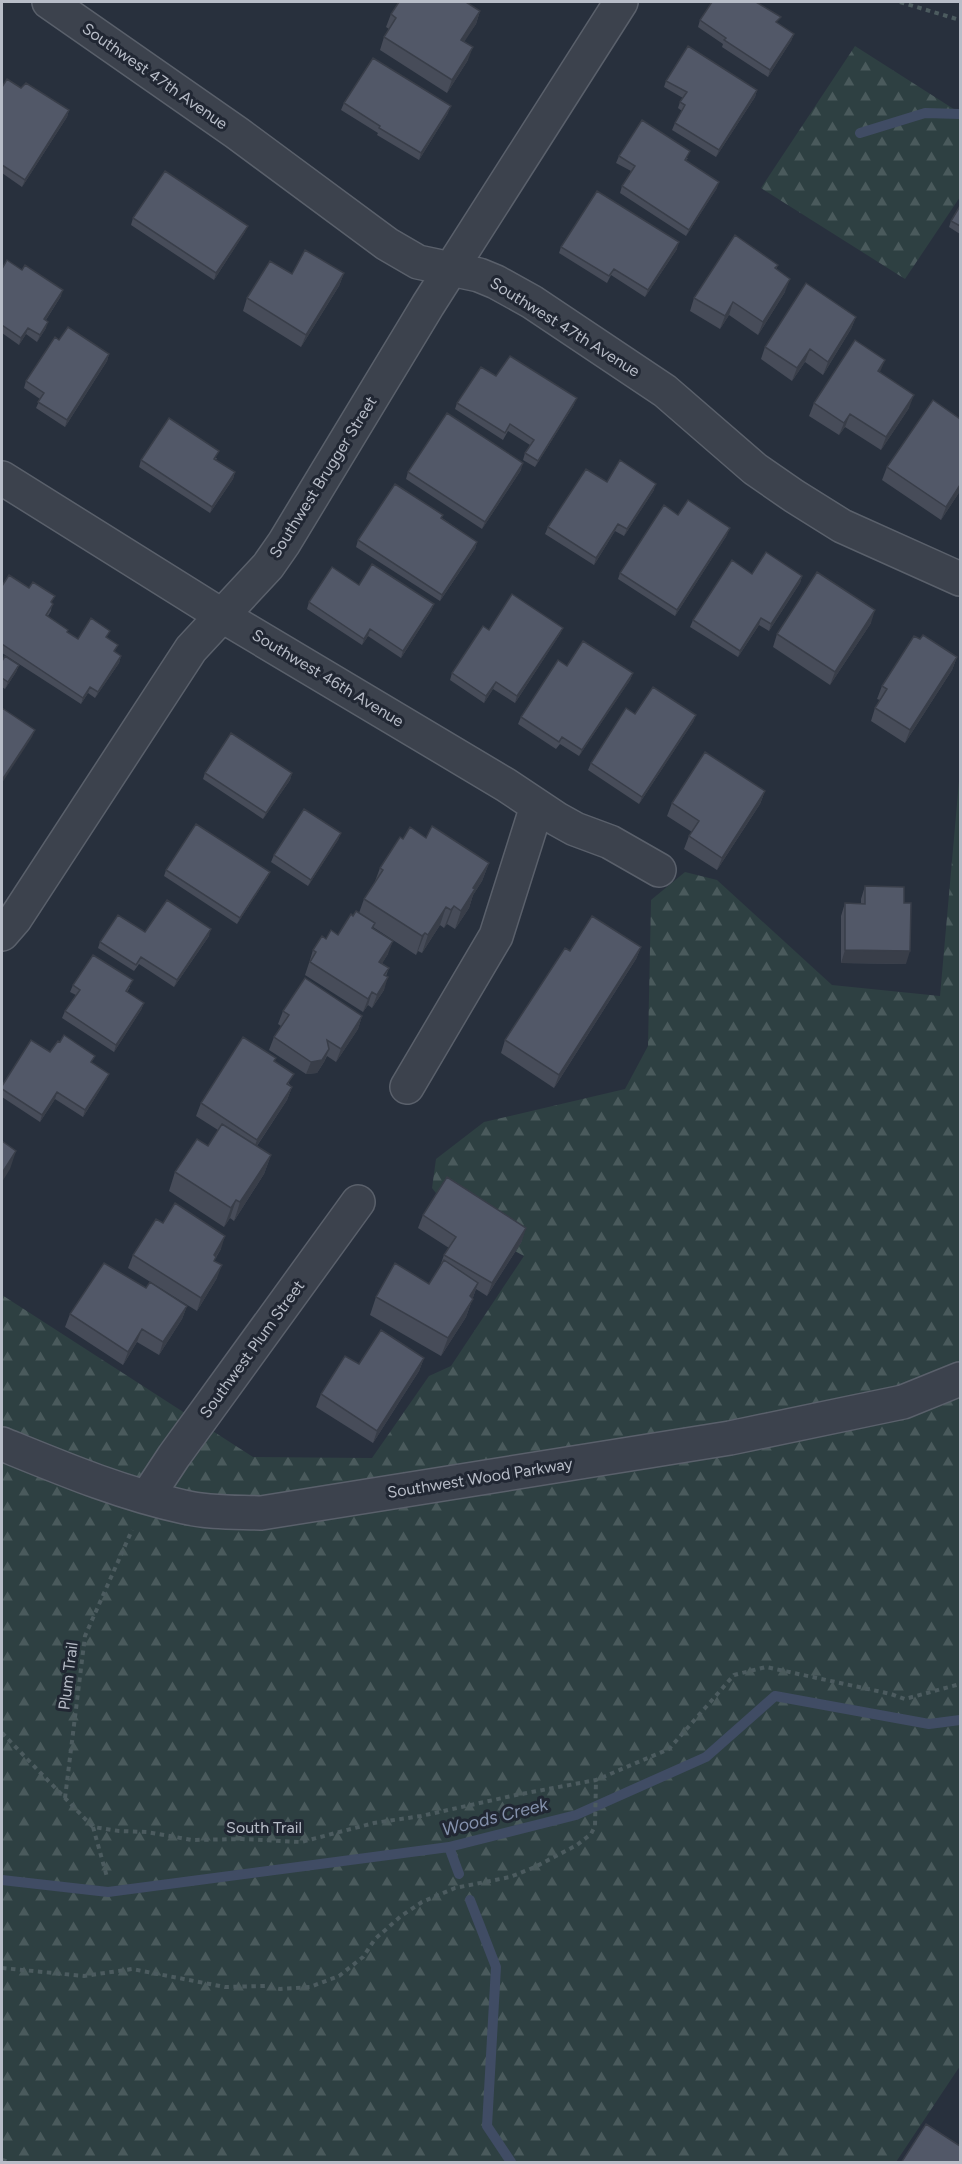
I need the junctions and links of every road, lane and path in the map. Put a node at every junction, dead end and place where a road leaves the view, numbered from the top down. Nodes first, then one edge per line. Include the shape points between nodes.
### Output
1 (49, 2) edge
2 (621, 2) edge
3 (900, 2) edge
4 (960, 20) edge
5 (452, 269) junction
6 (2, 478) edge
7 (960, 579) edge
8 (221, 615) junction
9 (537, 806) junction
10 (660, 870) dead end
11 (2, 934) edge
12 (407, 1087) dead end
13 (358, 1202) dead end
14 (960, 1379) edge
15 (2, 1444) edge
16 (147, 1497) junction
17 (960, 1684) edge
18 (2, 1733) edge
19 (596, 1780) junction
20 (65, 1798) junction
21 (93, 1827) junction
22 (107, 1877) dead end
23 (2, 1968) edge
24 (2, 2160) edge
25 (10, 2163) edge

1 - 5 street, Southwest 47th Avenue via 387,244 418,262
2 - 5 street, Southwest Brugger Street
3 - 4 path
5 - 7 street, Southwest 47th Avenue via 496,282 532,302 665,391 755,469 842,526
5 - 8 street, Southwest Brugger Street via 284,543 268,566
6 - 8 street, Southwest 46th Avenue
8 - 9 street, Southwest 46th Avenue
8 - 11 street, Southwest Brugger Street via 191,649
9 - 10 street, Southwest 46th Avenue via 575,830 610,842
9 - 12 street via 496,936
13 - 16 street, Southwest Plum Street
14 - 16 street, Southwest Wood Parkway via 903,1402 730,1437 317,1505 261,1513 216,1511 185,1508
15 - 16 street, Southwest Wood Parkway
16 - 20 path, Plum Trail via 85,1636
17 - 19 path, South Trail via 905,1699 766,1667 745,1672 734,1675 669,1749
18 - 20 path
19 - 21 path, South Trail via 374,1822 301,1842 192,1840
19 - 23 path via 597,1820 591,1834 577,1845 510,1877 454,1888 422,1902 400,1916 363,1957 339,1976 310,1987 225,1987 132,1969 84,1976
20 - 21 path
21 - 22 path
24 - 25 path

